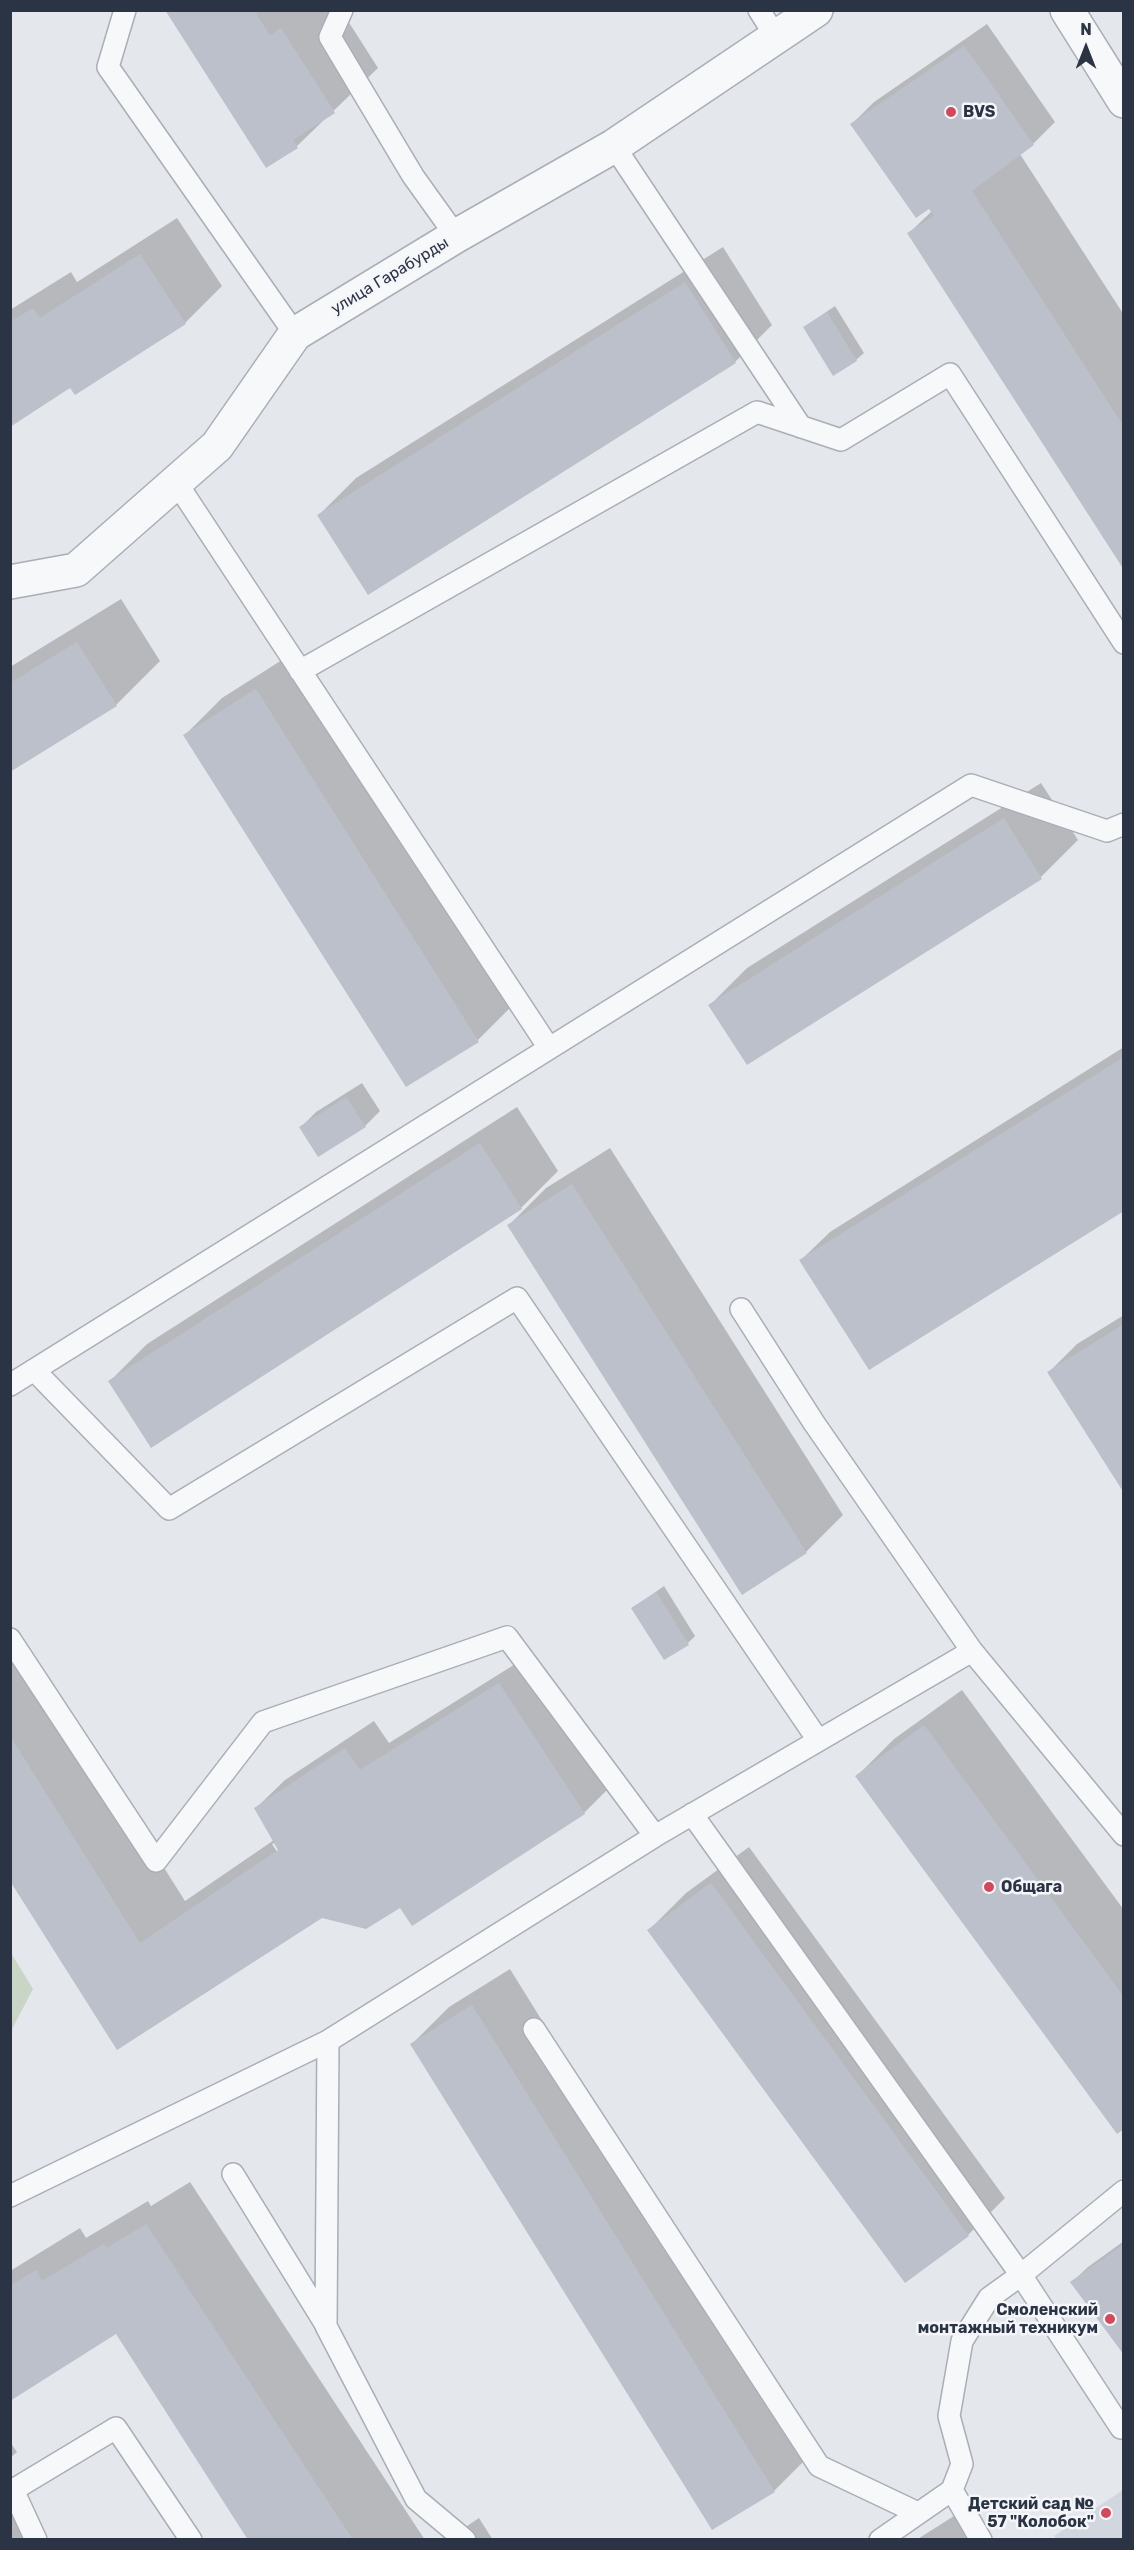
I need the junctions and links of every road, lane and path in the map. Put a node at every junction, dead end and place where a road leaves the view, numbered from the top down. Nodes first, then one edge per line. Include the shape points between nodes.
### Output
1 (125, 10) edge
2 (342, 10) edge
3 (816, 10) edge
4 (1067, 10) edge
5 (768, 24) edge
6 (1124, 101) edge
7 (614, 146) junction
8 (456, 236) junction
9 (295, 334) junction
10 (801, 427) junction
11 (176, 482) junction
12 (10, 582) edge
13 (1124, 643) edge
14 (300, 670) junction
15 (1124, 824) edge
16 (549, 1048) junction
17 (741, 1309) dead end
18 (34, 1370) junction
19 (10, 1384) edge
20 (10, 1639) edge
21 (972, 1652) junction
22 (818, 1740) junction
23 (692, 1814) junction
24 (1121, 1825) edge
25 (654, 1836) junction
26 (534, 2029) dead end
27 (328, 2041) junction
28 (233, 2174) dead end
29 (1124, 2191) edge
30 (10, 2196) edge
31 (1021, 2275) junction
32 (326, 2326) junction
33 (1121, 2428) dead end
34 (952, 2490) junction
35 (918, 2513) junction
36 (36, 2540) edge
37 (191, 2540) edge
38 (465, 2540) edge
39 (880, 2540) edge
40 (981, 2540) edge

1 - 9 lane via 108,68
2 - 8 lane via 330,37 413,176
3 - 5 street, улица Гарабурды
4 - 6 street
5 - 7 street, улица Гарабурды
7 - 8 street, улица Гарабурды
7 - 10 lane
8 - 9 street, улица Гарабурды
9 - 11 street, улица Гарабурды via 217,446
10 - 13 lane via 840,440 950,374
10 - 14 lane via 757,412
11 - 12 street, улица Гарабурды via 76,570
11 - 14 lane
14 - 16 lane
15 - 16 lane via 1107,831 971,785
16 - 18 lane
17 - 21 lane via 814,1423
18 - 19 lane
18 - 22 lane via 169,1509 517,1298
20 - 25 lane via 156,1861 263,1722 507,1637
21 - 22 lane
21 - 24 lane
22 - 23 lane
23 - 25 lane
23 - 31 lane
25 - 27 lane
26 - 35 lane via 819,2466
27 - 30 lane
27 - 32 lane
28 - 32 lane
29 - 31 lane
31 - 33 lane
31 - 34 lane via 989,2298 962,2341 949,2416 962,2464
32 - 38 lane via 416,2499
34 - 35 lane
34 - 40 lane
35 - 39 lane
36 - 37 lane via 13,2490 116,2428

